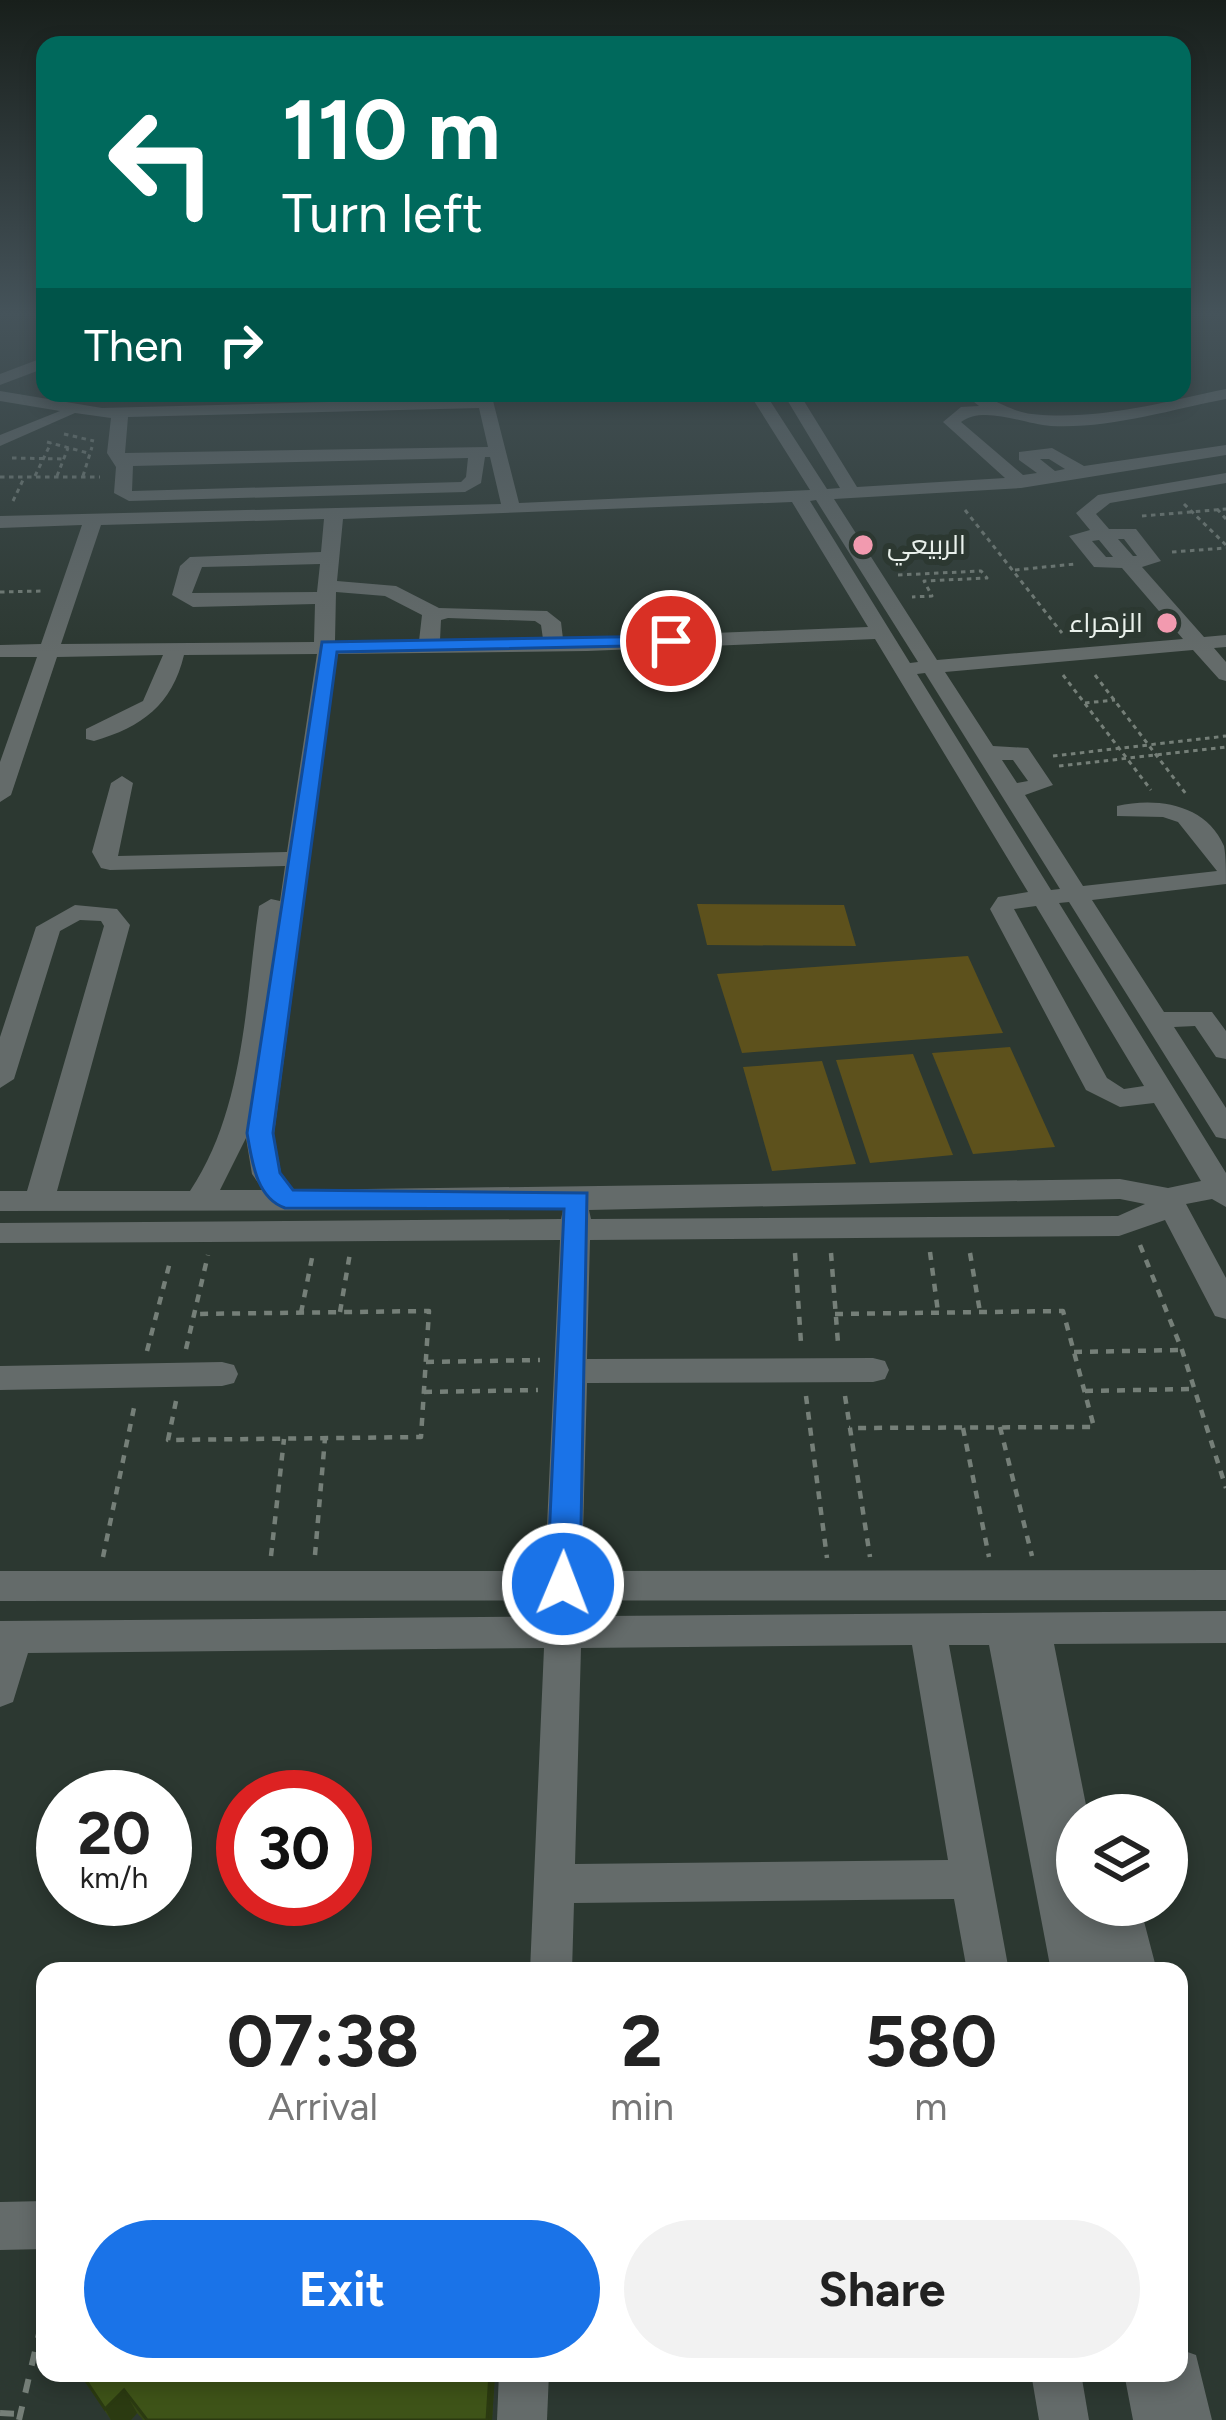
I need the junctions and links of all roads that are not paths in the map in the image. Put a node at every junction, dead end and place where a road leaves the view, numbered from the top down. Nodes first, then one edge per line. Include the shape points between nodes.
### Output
1 (32, 428) edge
2 (120, 428) edge
3 (492, 428) edge
4 (775, 428) edge
5 (812, 428) edge
6 (958, 428) edge
7 (2, 438) edge
8 (1226, 450) edge
9 (477, 452) junction
10 (499, 452) junction
11 (120, 460) junction
12 (1084, 474) junction
13 (1226, 478) edge
14 (1055, 479) junction
15 (1021, 483) junction
16 (852, 493) junction
17 (810, 495) junction
18 (512, 510) junction
19 (334, 514) junction
20 (93, 520) junction
21 (0, 522) edge
22 (1097, 527) junction
23 (329, 558) junction
24 (1138, 558) junction
25 (326, 592) junction
26 (436, 614) junction
27 (881, 633) junction
28 (1226, 641) edge
29 (320, 644) junction
30 (1198, 644) junction
31 (554, 645) junction
32 (175, 648) junction
33 (430, 648) junction
34 (50, 650) junction
35 (0, 651) edge
36 (932, 666) junction
37 (903, 669) junction
38 (1226, 675) edge
39 (94, 734) dead end
40 (987, 753) junction
41 (122, 783) dead end
42 (1011, 791) junction
43 (0, 795) edge
44 (1125, 811) dead end
45 (288, 860) junction
46 (1226, 866) edge
47 (1226, 877) edge
48 (1075, 892) junction
49 (1042, 895) junction
50 (1156, 1020) junction
51 (1226, 1054) edge
52 (1185, 1064) junction
53 (0, 1079) edge
54 (1163, 1094) junction
55 (1226, 1130) edge
56 (1223, 1192) edge
57 (1168, 1198) junction
58 (285, 1199) junction
59 (199, 1200) junction
60 (39, 1201) junction
61 (0, 1202) edge
62 (576, 1215) junction
63 (0, 1233) edge
64 (1226, 1308) edge
65 (857, 1370) road end
66 (222, 1374) dead end
67 (567, 1374) junction
68 (0, 1378) edge
69 (563, 1584) junction
70 (1226, 1585) edge
71 (0, 1586) edge
72 (1226, 1627) edge
73 (1018, 1628) junction
74 (928, 1629) junction
75 (563, 1635) junction
76 (6, 1637) edge
77 (0, 1690) edge
78 (1059, 1794) edge
79 (973, 1879) junction
80 (554, 1884) junction
81 (1089, 1926) edge
82 (1126, 1926) edge
83 (551, 1962) edge
84 (987, 1962) edge
85 (1071, 1962) edge
86 (1095, 1962) edge
87 (1134, 1962) edge
88 (36, 2224) edge
89 (0, 2226) edge
90 (524, 2382) edge
91 (1058, 2382) edge
92 (1151, 2382) edge
93 (1180, 2382) edge
94 (522, 2420) edge
95 (1064, 2420) edge
96 (1157, 2420) edge
97 (1187, 2420) edge

1 - 7 street
2 - 11 street
3 - 10 street
4 - 17 street
5 - 16 street
6 - 15 street
8 - 12 street
9 - 10 street
9 - 11 street
9 - 11 street via 475,479 465,487 139,497 123,493
10 - 18 street
12 - 14 street
12 - 14 street via 1052,453 1025,456
13 - 22 street via 1090,505 1085,513
14 - 15 street
15 - 16 street
16 - 17 street
17 - 18 street
17 - 27 street
17 - 36 street
18 - 19 street
19 - 20 street
19 - 23 street
20 - 21 street
20 - 34 street
22 - 24 street
22 - 24 street via 1078,536 1099,562
23 - 25 street
23 - 25 street via 197,561 182,595 193,601
24 - 30 street
25 - 26 street via 389,590
25 - 29 street
26 - 31 street via 532,613 551,622
26 - 33 street
27 - 31 street
27 - 37 street
28 - 30 street
29 - 32 street
29 - 33 street
29 - 45 street
30 - 36 street
30 - 38 street
31 - 33 street
32 - 34 street
32 - 39 street via 157,703
34 - 35 street
34 - 43 street
36 - 37 street
36 - 40 street
37 - 49 street
40 - 42 street
40 - 42 street via 1016,751 1041,788
41 - 45 street via 104,852 110,862
42 - 48 street
44 - 46 street via 1176,810
45 - 58 street via 260,1133 267,1174
45 - 59 street via 237,1131
47 - 48 street
48 - 49 street
48 - 50 street
49 - 54 street
49 - 54 street via 1002,909 1096,1084 1120,1098
50 - 51 street via 1203,1018
50 - 52 street
51 - 52 street
52 - 55 street
53 - 60 street via 49,928 75,913 114,919
54 - 56 street
56 - 57 street
57 - 62 street via 1120,1190
57 - 62 street via 1132,1224 966,1229 793,1229
57 - 64 street
58 - 59 street
58 - 62 street
59 - 60 street
60 - 61 street
62 - 63 street via 354,1228
62 - 67 street
65 - 67 street
66 - 68 street
67 - 69 street
69 - 70 street
69 - 71 street
72 - 73 street
73 - 74 street
73 - 78 street
73 - 85 street
74 - 75 street
74 - 79 street
75 - 76 street
75 - 80 street
76 - 77 street
79 - 80 street
79 - 84 street
80 - 83 street
81 - 86 street
82 - 87 street
88 - 89 street
90 - 94 street
91 - 95 street
92 - 96 street
93 - 97 street

